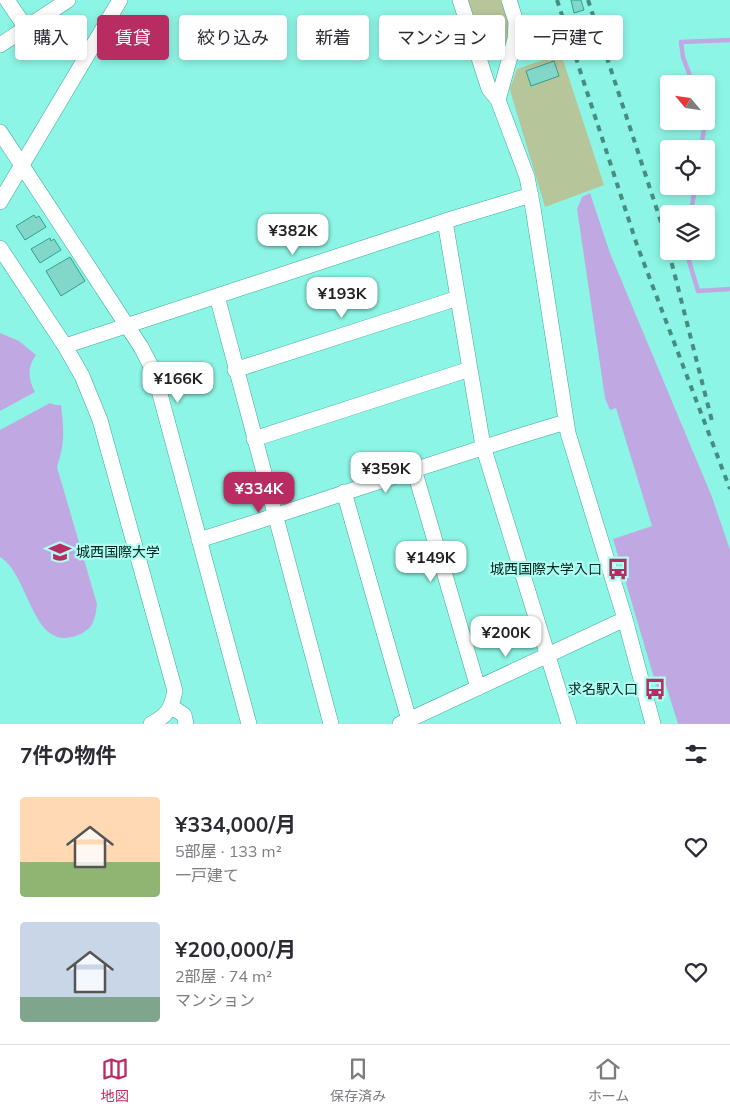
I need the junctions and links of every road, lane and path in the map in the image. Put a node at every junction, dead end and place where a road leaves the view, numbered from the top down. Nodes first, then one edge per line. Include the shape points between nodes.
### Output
1 (8, 0) edge
2 (68, 0) edge
3 (120, 0) edge
4 (460, 0) edge
5 (509, 0) edge
6 (18, 15) edge
7 (46, 15) edge
8 (15, 35) edge
9 (0, 45) edge
10 (498, 100) junction
11 (0, 132) edge
12 (22, 167) junction
13 (531, 195) junction
14 (0, 202) edge
15 (445, 222) junction
16 (0, 248) edge
17 (217, 296) junction
18 (458, 298) junction
19 (127, 326) junction
20 (65, 346) junction
21 (470, 369) junction
22 (235, 370) junction
23 (566, 422) junction
24 (254, 439) junction
25 (483, 446) junction
26 (414, 469) junction
27 (344, 492) junction
28 (275, 517) junction
29 (199, 540) junction
30 (625, 619) junction
31 (548, 656) junction
32 (478, 688) junction
33 (172, 707) junction
34 (405, 722) edge
35 (151, 724) edge
36 (186, 724) edge
37 (249, 724) edge
38 (331, 724) edge
39 (569, 724) edge
40 (653, 724) edge

1 - 6 street
2 - 7 street
3 - 12 street
4 - 10 street via 489,88
5 - 10 street via 516,22 515,39
8 - 9 street
10 - 13 street
11 - 12 street
12 - 14 street
12 - 19 street
13 - 15 street
13 - 23 street
15 - 17 street
15 - 18 street
16 - 20 street
17 - 19 street
17 - 22 street
18 - 21 street
18 - 22 street
19 - 20 street
19 - 29 street via 154,372
20 - 33 street via 82,376 100,420 175,691
21 - 24 street
21 - 25 street
22 - 24 street
23 - 25 street
23 - 30 street
24 - 28 street
25 - 26 street
25 - 31 street
26 - 27 street
26 - 32 street
27 - 28 street
27 - 34 street
28 - 29 street
28 - 38 street
29 - 37 street
30 - 31 street
30 - 40 street
31 - 32 street
31 - 39 street
32 - 34 street
33 - 35 street
33 - 36 street via 184,715

